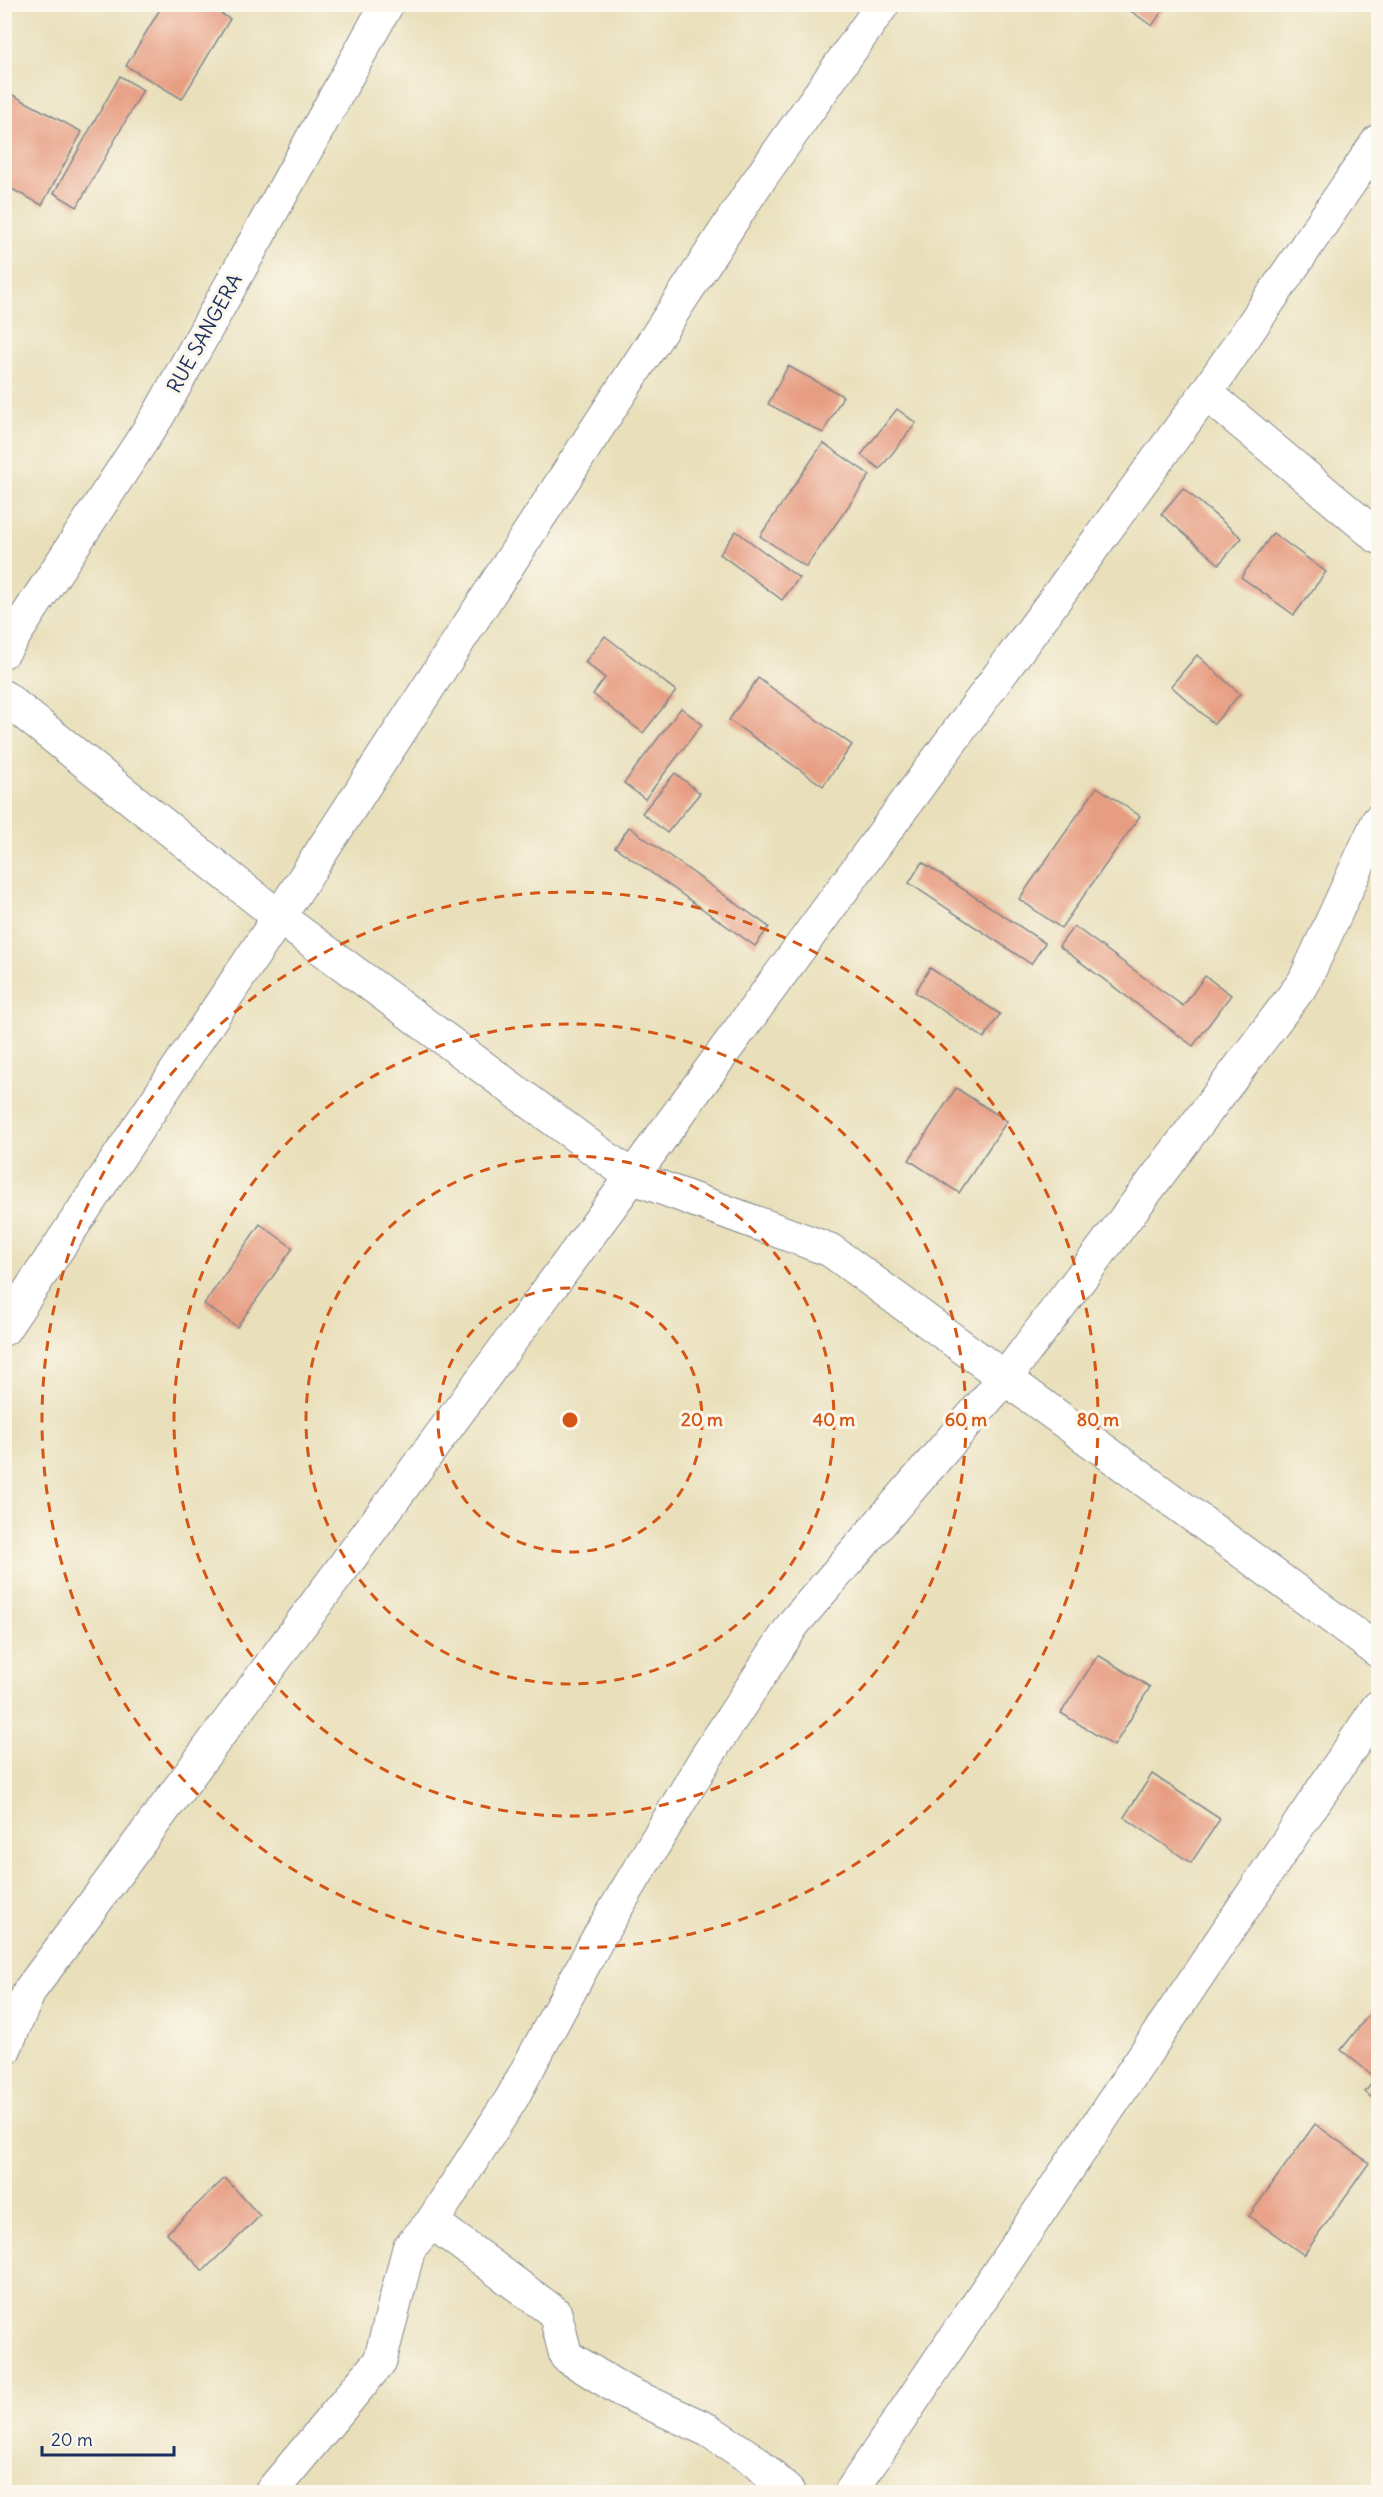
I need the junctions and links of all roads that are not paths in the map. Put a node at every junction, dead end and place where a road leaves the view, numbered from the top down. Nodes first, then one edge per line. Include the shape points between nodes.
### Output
1 (387, 4) edge
2 (883, 4) edge
3 (1378, 141) edge
4 (1206, 393) junction
5 (1378, 537) edge
6 (4, 651) edge
7 (4, 697) edge
8 (1378, 822) edge
9 (279, 917) junction
10 (632, 1177) junction
11 (16, 1289) edge
12 (4, 1329) edge
13 (1005, 1378) junction
14 (1378, 1651) edge
15 (1378, 1707) edge
16 (4, 2050) edge
17 (432, 2222) junction
18 (271, 2493) edge
19 (788, 2493) edge
20 (851, 2493) edge

1 - 6 street, RUE SANGERA via 158,416
2 - 9 street via 754,187
3 - 4 street
4 - 5 street
4 - 10 street
7 - 9 street
8 - 13 street via 1304,982
9 - 10 street
9 - 11 street
10 - 13 street via 830,1250
10 - 16 street via 30,1990
11 - 12 street
13 - 14 street
13 - 17 street via 794,1623 705,1759 597,1940 512,2098
15 - 20 street
17 - 18 street via 409,2248 380,2361
17 - 19 street via 555,2313 566,2356 623,2391 708,2430 755,2461

